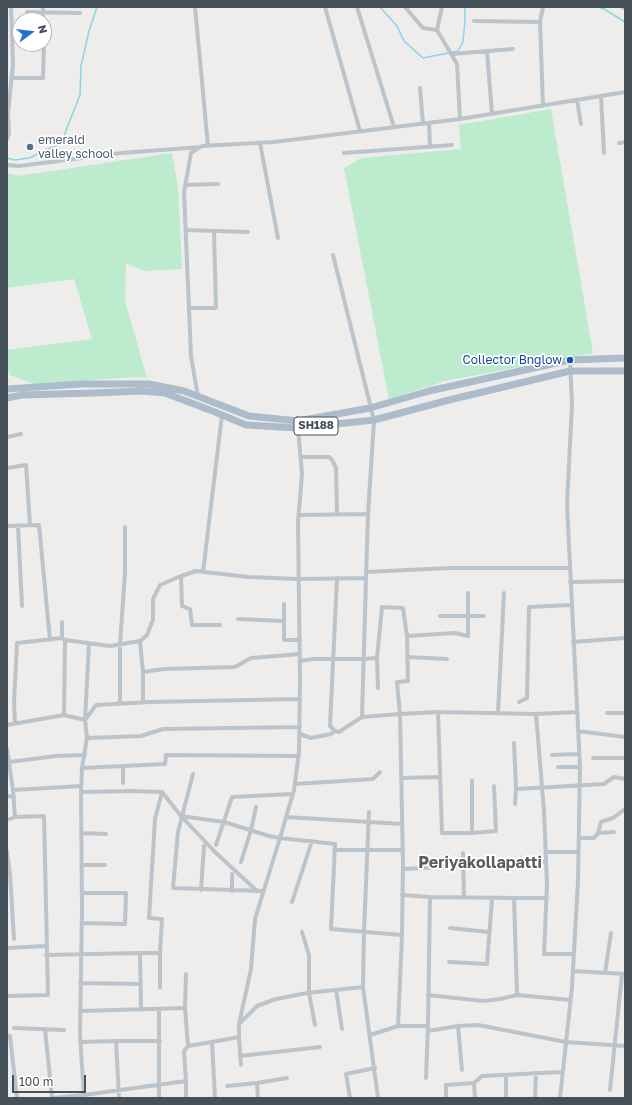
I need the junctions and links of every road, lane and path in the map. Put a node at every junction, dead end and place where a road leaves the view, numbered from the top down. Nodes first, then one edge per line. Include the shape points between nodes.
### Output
1 (10, 7) edge
2 (195, 7) edge
3 (325, 7) edge
4 (357, 7) edge
5 (405, 7) edge
6 (442, 7) edge
7 (543, 7) edge
8 (622, 7) edge
9 (625, 8) edge
10 (52, 13) edge
11 (80, 13) dead end
12 (474, 21) dead end
13 (540, 22) junction
14 (437, 30) junction
15 (513, 49) dead end
16 (487, 51) junction
17 (44, 52) edge
18 (451, 54) junction
19 (7, 64) edge
20 (13, 64) junction
21 (11, 78) junction
22 (420, 88) dead end
23 (625, 92) edge
24 (601, 96) junction
25 (577, 100) junction
26 (542, 106) junction
27 (492, 114) junction
28 (460, 119) junction
29 (429, 123) junction
30 (423, 124) junction
31 (581, 124) dead end
32 (394, 127) junction
33 (360, 131) junction
34 (7, 139) edge
35 (260, 142) junction
36 (619, 142) dead end
37 (625, 142) edge
38 (452, 145) dead end
39 (202, 146) junction
40 (208, 146) junction
41 (430, 147) junction
42 (344, 153) dead end
43 (604, 153) dead end
44 (7, 165) edge
45 (218, 184) dead end
46 (185, 185) junction
47 (186, 230) junction
48 (214, 231) junction
49 (248, 232) dead end
50 (278, 238) dead end
51 (333, 255) dead end
52 (189, 308) junction
53 (625, 358) edge
54 (570, 360) junction
55 (570, 371) junction
56 (625, 371) edge
57 (7, 389) edge
58 (198, 396) junction
59 (7, 398) edge
60 (370, 408) junction
61 (222, 415) junction
62 (374, 420) junction
63 (298, 424) junction
64 (21, 434) dead end
65 (7, 437) edge
66 (301, 457) junction
67 (7, 468) edge
68 (337, 514) junction
69 (368, 514) junction
70 (299, 515) junction
71 (30, 525) junction
72 (7, 526) edge
73 (18, 526) junction
74 (125, 527) dead end
75 (569, 568) junction
76 (203, 572) junction
77 (366, 572) junction
78 (181, 576) junction
79 (337, 578) junction
80 (366, 578) junction
81 (299, 579) junction
82 (625, 581) edge
83 (570, 582) junction
84 (504, 593) dead end
85 (468, 594) dead end
86 (284, 604) dead end
87 (571, 604) junction
88 (22, 606) dead end
89 (440, 616) dead end
90 (468, 616) junction
91 (484, 616) dead end
92 (238, 619) dead end
93 (62, 622) dead end
94 (284, 622) junction
95 (220, 625) dead end
96 (407, 636) junction
97 (625, 638) edge
98 (64, 639) junction
99 (50, 640) junction
100 (300, 640) junction
101 (140, 642) junction
102 (573, 642) junction
103 (89, 643) junction
104 (120, 645) junction
105 (300, 654) junction
106 (377, 658) junction
107 (407, 658) junction
108 (447, 659) dead end
109 (333, 660) junction
110 (363, 660) junction
111 (300, 661) junction
112 (143, 672) junction
113 (378, 688) dead end
114 (300, 699) junction
115 (143, 702) junction
116 (519, 702) dead end
117 (120, 704) junction
118 (438, 712) junction
119 (577, 712) junction
120 (498, 713) junction
121 (607, 713) dead end
122 (625, 713) edge
123 (400, 714) junction
124 (536, 714) junction
125 (64, 715) junction
126 (362, 717) junction
127 (86, 720) junction
128 (15, 723) junction
129 (7, 725) edge
130 (300, 727) junction
131 (578, 730) junction
132 (335, 732) junction
133 (300, 734) junction
134 (625, 737) edge
135 (87, 738) junction
136 (514, 743) dead end
137 (7, 749) edge
138 (579, 754) junction
139 (84, 755) junction
140 (552, 755) dead end
141 (299, 756) junction
142 (593, 758) dead end
143 (625, 758) edge
144 (9, 762) junction
145 (123, 766) junction
146 (558, 767) dead end
147 (580, 767) junction
148 (82, 768) junction
149 (8, 769) edge
150 (380, 772) dead end
151 (193, 774) dead end
152 (440, 777) junction
153 (401, 778) junction
154 (625, 779) edge
155 (472, 780) dead end
156 (123, 783) dead end
157 (295, 784) junction
158 (81, 786) junction
159 (494, 786) dead end
160 (580, 786) junction
161 (542, 787) junction
162 (516, 789) junction
163 (13, 790) junction
164 (81, 792) junction
165 (162, 792) junction
166 (292, 794) junction
167 (7, 796) edge
168 (14, 797) junction
169 (515, 804) dead end
170 (256, 807) dead end
171 (625, 809) edge
172 (369, 812) dead end
173 (181, 816) junction
174 (15, 817) junction
175 (286, 817) junction
176 (7, 820) edge
177 (224, 822) junction
178 (369, 822) junction
179 (402, 824) junction
180 (251, 830) junction
181 (614, 832) dead end
182 (82, 833) junction
183 (472, 833) junction
184 (106, 834) dead end
185 (598, 834) junction
186 (280, 838) junction
187 (579, 838) junction
188 (312, 841) junction
189 (216, 845) dead end
190 (204, 846) dead end
191 (334, 850) junction
192 (368, 850) junction
193 (403, 850) junction
194 (7, 851) edge
195 (546, 852) junction
196 (578, 852) junction
197 (463, 853) dead end
198 (241, 862) dead end
199 (505, 862) dead end
200 (546, 862) junction
201 (82, 865) junction
202 (105, 865) dead end
203 (463, 866) junction
204 (403, 869) junction
205 (232, 874) dead end
206 (201, 890) junction
207 (232, 891) junction
208 (257, 891) junction
209 (264, 891) junction
210 (82, 893) junction
211 (402, 895) junction
212 (430, 897) junction
213 (464, 898) junction
214 (514, 898) junction
215 (547, 898) junction
216 (492, 899) junction
217 (292, 902) dead end
218 (82, 924) junction
219 (450, 928) dead end
220 (364, 931) junction
221 (302, 932) dead end
222 (489, 932) junction
223 (611, 933) dead end
224 (402, 934) junction
225 (14, 939) dead end
226 (46, 946) junction
227 (7, 948) edge
228 (80, 953) junction
229 (140, 953) junction
230 (160, 953) junction
231 (574, 954) junction
232 (46, 955) junction
233 (449, 962) dead end
234 (573, 971) junction
235 (605, 973) junction
236 (186, 974) dead end
237 (623, 974) edge
238 (80, 983) junction
239 (141, 984) junction
240 (363, 987) junction
241 (160, 988) dead end
242 (336, 990) junction
243 (309, 993) junction
244 (428, 995) junction
245 (517, 995) junction
246 (7, 996) edge
247 (571, 1000) junction
248 (185, 1008) junction
249 (159, 1009) junction
250 (141, 1010) junction
251 (80, 1011) junction
252 (239, 1024) junction
253 (315, 1024) dead end
254 (398, 1026) junction
255 (458, 1026) junction
256 (14, 1028) dead end
257 (428, 1028) junction
258 (45, 1029) junction
259 (342, 1029) dead end
260 (64, 1030) dead end
261 (370, 1035) junction
262 (7, 1037) edge
263 (239, 1037) junction
264 (116, 1041) junction
265 (160, 1041) junction
266 (80, 1042) junction
267 (212, 1042) junction
268 (566, 1042) junction
269 (188, 1046) junction
270 (616, 1046) junction
271 (625, 1046) edge
272 (320, 1047) dead end
273 (240, 1056) junction
274 (241, 1065) dead end
275 (375, 1068) junction
276 (462, 1070) dead end
277 (562, 1072) junction
278 (536, 1073) junction
279 (506, 1075) junction
280 (286, 1078) dead end
281 (426, 1078) dead end
282 (186, 1081) junction
283 (257, 1083) junction
284 (474, 1084) junction
285 (160, 1085) junction
286 (227, 1086) dead end
287 (610, 1090) dead end
288 (118, 1091) junction
289 (84, 1097) edge
290 (17, 1098) edge
291 (51, 1098) edge
292 (119, 1098) edge
293 (159, 1098) edge
294 (186, 1098) edge
295 (216, 1098) edge
296 (258, 1098) edge
297 (350, 1098) edge
298 (378, 1098) edge
299 (446, 1098) edge
300 (474, 1098) edge
301 (506, 1098) edge
302 (535, 1098) edge
303 (560, 1098) edge

1 - 20 street
2 - 40 street
3 - 33 street
4 - 32 street
5 - 14 street via 423,28
6 - 14 street
7 - 13 street
8 - 9 street
10 - 11 street
12 - 13 street
13 - 26 street
14 - 18 street
15 - 16 street
16 - 18 street
16 - 27 street
17 - 21 street via 43,78
18 - 28 street via 457,64
19 - 20 street
20 - 21 street
21 - 34 street
22 - 30 street
23 - 24 street
24 - 25 street
24 - 43 street
25 - 26 street
25 - 31 street
26 - 27 street
27 - 28 street
28 - 29 street
29 - 30 street
29 - 41 street
30 - 32 street
32 - 33 street
33 - 35 street
35 - 40 street
35 - 50 street
36 - 37 street
38 - 41 street
39 - 40 street
39 - 44 street via 19,166
39 - 46 street via 191,153
41 - 42 street
45 - 46 street
46 - 47 street
47 - 48 street
47 - 52 street
48 - 49 street
48 - 52 street via 216,308
51 - 60 street
52 - 58 street via 191,356
53 - 54 main road, SH188
54 - 55 street
54 - 60 main road, SH188 via 429,391
55 - 56 main road, SH188
55 - 62 main road, SH188
55 - 75 street via 572,405 567,504
57 - 58 main road, SH188 via 80,384 149,384
58 - 63 main road, SH188 via 249,416
59 - 61 main road, SH188 via 22,395 157,393 171,395
60 - 62 street
60 - 63 main road, SH188
61 - 63 main road, SH188 via 246,425
61 - 76 street
62 - 63 main road, SH188
62 - 69 street
63 - 66 street
64 - 65 street
66 - 68 street via 329,457 332,460 336,468
66 - 70 street
67 - 71 street via 26,465
68 - 69 street
68 - 70 street
69 - 77 street
70 - 81 street
71 - 73 street
71 - 99 street via 39,525
72 - 73 street
73 - 88 street
74 - 104 street
75 - 77 street via 450,568
75 - 83 street
76 - 78 street via 196,571
76 - 81 street
77 - 80 street
78 - 95 street via 182,606 190,609 192,625
78 - 101 street via 160,585 153,599 153,620 147,635
79 - 80 street
79 - 81 street
79 - 109 street
80 - 110 street
81 - 100 street
82 - 83 street
83 - 87 street
84 - 120 street
85 - 90 street
86 - 94 street
87 - 102 street
87 - 116 street via 529,607 527,698
89 - 90 street
90 - 91 street
90 - 96 street via 468,636 455,633
92 - 94 street
93 - 98 street
94 - 100 street via 284,640
96 - 106 street via 403,608 382,607
96 - 107 street
97 - 102 street
98 - 99 street
98 - 103 street
98 - 125 street
99 - 128 street via 17,643
100 - 105 street
101 - 104 street
101 - 112 street
102 - 119 street
103 - 104 street
103 - 127 street
104 - 117 street
105 - 111 street
105 - 112 street via 251,658 235,667
106 - 110 street
106 - 113 street
107 - 108 street
107 - 123 street via 408,681 397,682
109 - 110 street
109 - 111 street
109 - 132 street via 330,726
110 - 126 street
111 - 114 street
112 - 115 street
114 - 115 street
114 - 130 street
115 - 117 street
117 - 127 street via 96,705
118 - 120 street
118 - 123 street
118 - 152 street
119 - 124 street
119 - 131 street
120 - 124 street
121 - 122 street
123 - 126 street
123 - 153 street
124 - 161 street
125 - 127 street
125 - 128 street
126 - 132 street
127 - 135 street
128 - 129 street
130 - 133 street
130 - 135 street via 163,728 141,736
131 - 134 street
131 - 138 street
132 - 133 street via 311,738
133 - 141 street
135 - 139 street
136 - 162 street
137 - 144 street
138 - 140 street
138 - 147 street
139 - 144 street
139 - 148 street
141 - 145 street via 166,755 165,764
141 - 157 street
142 - 143 street
144 - 149 street
145 - 148 street
145 - 156 street
146 - 147 street
147 - 160 street
148 - 158 street
149 - 163 street
150 - 157 street via 373,779
151 - 173 street
152 - 153 street
152 - 183 street via 442,832
153 - 179 street
154 - 160 street via 614,777 604,784
155 - 183 street
157 - 166 street
158 - 163 street
158 - 164 street
159 - 183 street via 496,831
160 - 161 street
160 - 187 street
161 - 162 street
161 - 195 street
162 - 169 street
163 - 168 street
164 - 165 street
164 - 182 street
165 - 173 street
165 - 230 street via 155,819 150,918 162,919
166 - 175 street
166 - 177 street via 232,797
167 - 168 street
168 - 174 street
170 - 180 street
171 - 185 street via 613,818 601,822
172 - 178 street
173 - 177 street
173 - 206 street via 173,888
173 - 208 street
174 - 176 street
174 - 226 street via 44,816
175 - 178 street
175 - 186 street
177 - 180 street
177 - 189 street
178 - 179 street
178 - 192 street
179 - 193 street
180 - 186 street
180 - 198 street
181 - 185 street
182 - 184 street
182 - 201 street
185 - 187 street via 594,838
186 - 188 street
186 - 209 street
187 - 196 street
188 - 191 street via 335,844
188 - 217 street
190 - 206 street
191 - 192 street
191 - 220 street via 332,929
192 - 193 street
192 - 220 street
193 - 204 street
194 - 225 street
195 - 196 street
195 - 200 street
196 - 231 street
197 - 203 street
199 - 200 street
200 - 215 street
201 - 202 street
201 - 210 street
203 - 204 street
203 - 213 street
204 - 211 street
205 - 207 street
206 - 207 street
207 - 208 street
208 - 209 street
209 - 252 street via 255,919 251,969
210 - 218 street
210 - 218 street via 126,893 125,924
211 - 212 street
211 - 224 street
212 - 213 street
212 - 244 street
213 - 216 street
214 - 215 street
214 - 216 street
214 - 245 street
215 - 231 street via 544,954
216 - 222 street
218 - 228 street
219 - 222 street
220 - 224 street
220 - 240 street
221 - 243 street via 309,955
222 - 233 street via 487,964
223 - 235 street
224 - 254 street
226 - 227 street
226 - 232 street
228 - 229 street
228 - 232 street
228 - 238 street
229 - 230 street
229 - 239 street
230 - 241 street
231 - 234 street
232 - 246 street via 48,995
234 - 235 street
234 - 247 street
235 - 237 street
236 - 248 street
237 - 270 street
238 - 239 street
238 - 251 street
239 - 250 street
240 - 242 street
240 - 261 street
242 - 243 street
242 - 259 street
243 - 252 street via 276,999 257,1006
243 - 253 street
244 - 245 street via 483,1001
244 - 257 street
245 - 247 street
247 - 268 street
248 - 249 street
248 - 269 street
249 - 250 street
249 - 265 street
250 - 251 street
251 - 266 street
252 - 263 street
254 - 257 street
254 - 261 street
255 - 257 street
255 - 268 street via 478,1025
255 - 276 street
256 - 258 street
257 - 281 street
258 - 260 street
258 - 291 street
261 - 275 street
262 - 290 street via 10,1036
263 - 267 street
263 - 273 street
264 - 265 street
264 - 266 street
264 - 288 street
265 - 285 street
266 - 289 street
267 - 269 street
267 - 295 street
268 - 270 street
268 - 277 street
269 - 282 street via 184,1051
270 - 271 street
270 - 287 street
272 - 273 street
273 - 274 street
275 - 297 street via 346,1074
275 - 298 street
277 - 278 street
277 - 303 street
278 - 279 street
278 - 302 street
279 - 284 street via 482,1076
279 - 301 street
280 - 283 street
282 - 285 street
282 - 294 street
283 - 286 street
283 - 296 street
284 - 299 street via 446,1084
284 - 300 street
285 - 288 street
285 - 293 street
288 - 289 street
288 - 292 street
289 - 291 street

